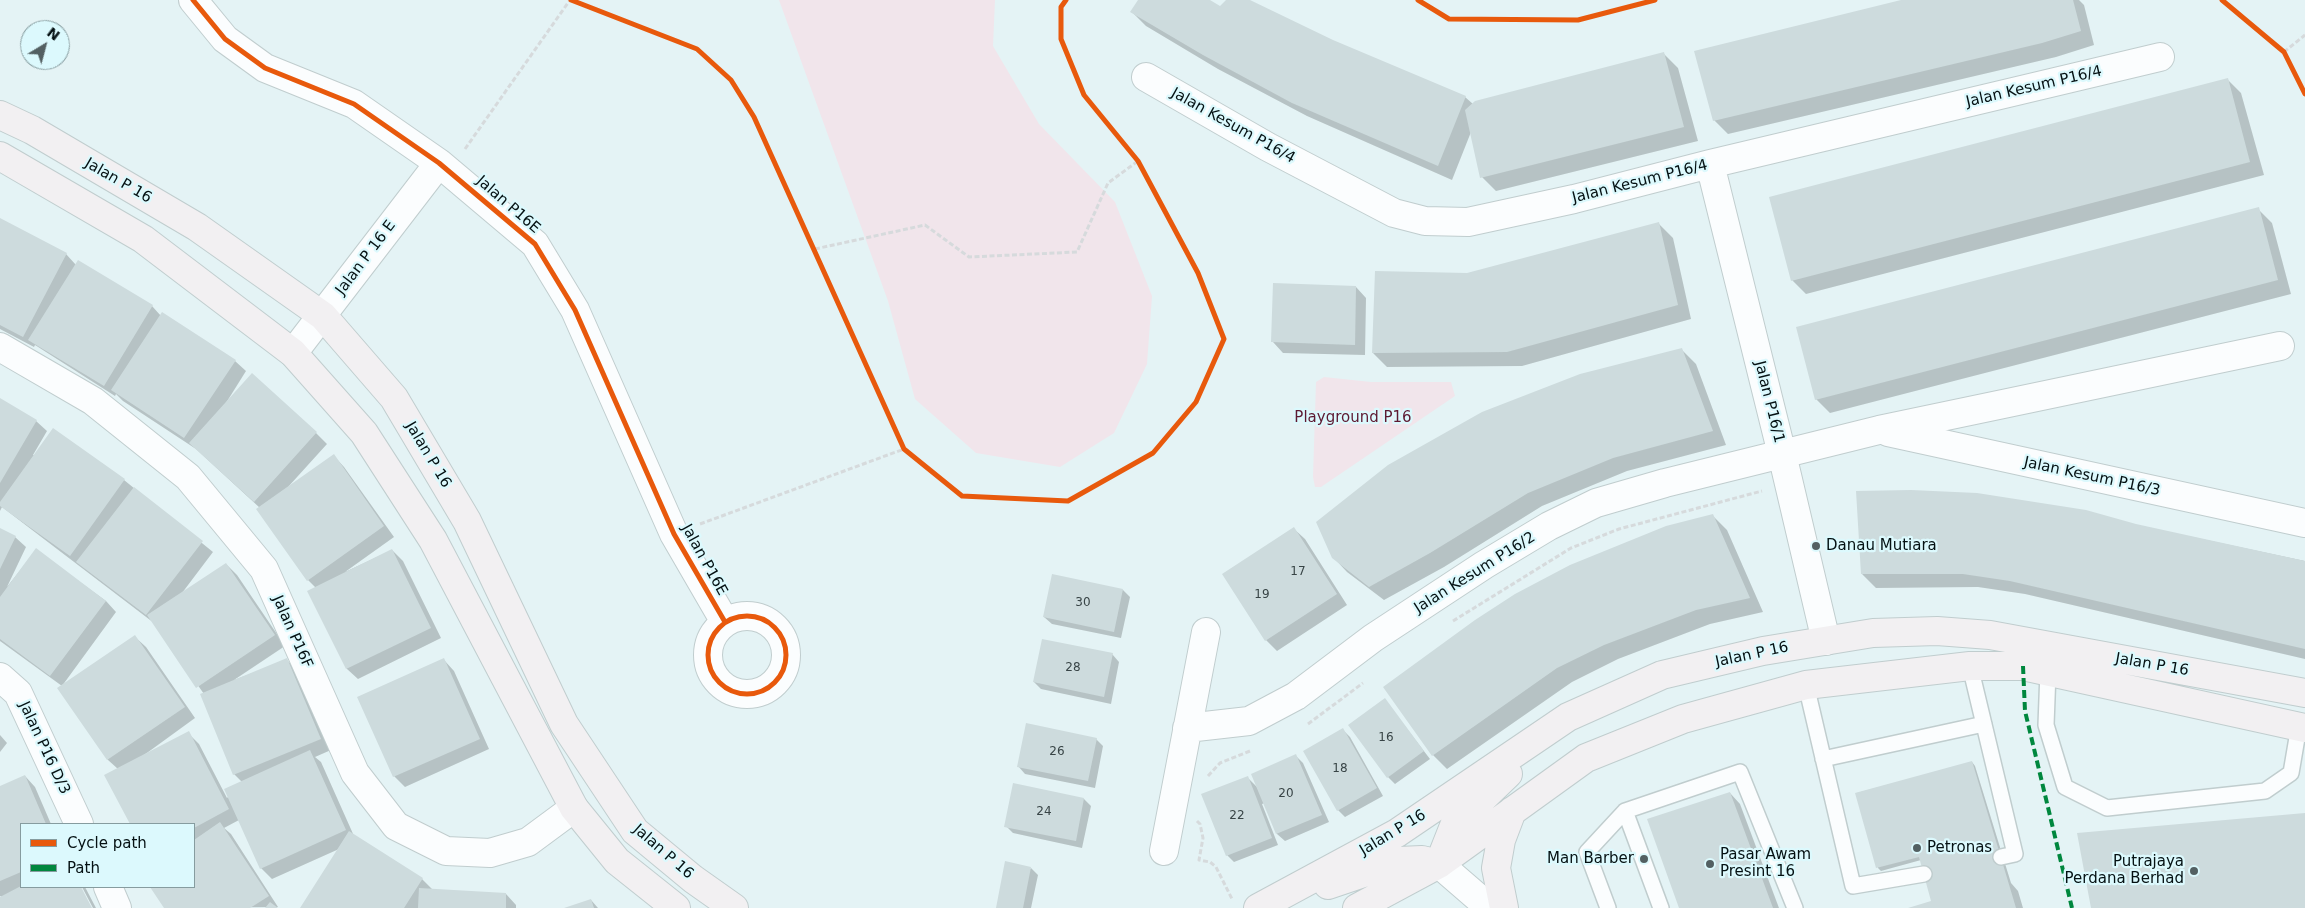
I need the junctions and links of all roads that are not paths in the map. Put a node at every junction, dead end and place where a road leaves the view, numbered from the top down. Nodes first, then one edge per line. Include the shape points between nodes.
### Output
1 (193, 0) edge
2 (2160, 57) dead end
3 (1146, 77) dead end
4 (0, 115) edge
5 (0, 156) edge
6 (1710, 164) junction
7 (444, 167) junction
8 (323, 316) junction
9 (2280, 346) dead end
10 (0, 347) edge
11 (293, 353) junction
12 (1879, 430) junction
13 (1782, 454) junction
14 (2305, 523) edge
15 (725, 622) dead end
16 (1206, 632) dead end
17 (1826, 641) junction
18 (1970, 666) junction
19 (2048, 672) junction
20 (0, 677) edge
21 (1806, 684) junction
22 (2305, 693) edge
23 (1568, 717) junction
24 (1984, 724) junction
25 (2302, 727) edge
26 (1188, 728) junction
27 (1823, 759) junction
28 (574, 808) junction
29 (1512, 811) junction
30 (1625, 811) junction
31 (79, 823) edge
32 (1164, 850) dead end
33 (2001, 856) dead end
34 (1439, 864) junction
35 (1924, 874) dead end
36 (108, 888) edge
37 (117, 908) edge
38 (676, 908) edge
39 (734, 908) edge
40 (1259, 908) edge
41 (1357, 908) edge
42 (1490, 908) edge
43 (1504, 908) edge
44 (1608, 908) edge
45 (1661, 908) edge
46 (1795, 908) edge

1 - 7 street, Jalan P16E via 225,39 265,68 354,104
2 - 6 street, Jalan Kesum P16/4
3 - 6 street, Jalan Kesum P16/4 via 1268,147 1394,213 1425,221 1468,222
4 - 8 street, Jalan P 16 via 32,130 197,227
5 - 11 street via 143,239
6 - 13 street, Jalan P16/1
7 - 8 street, Jalan P 16 E
7 - 15 street, Jalan P16E via 535,244 574,310 674,534
8 - 11 street, Jalan P 16 E
8 - 39 street, Jalan P 16 via 394,398 467,521 564,724 635,831
9 - 12 street, Jalan Kesum P16/3
10 - 28 street, Jalan P16F via 94,401 188,477 264,569 355,773 396,826 446,852 490,853 528,842
11 - 28 street via 364,433 433,540
12 - 13 street, Jalan Kesum P16/3
12 - 14 street, Jalan Kesum P16/3
13 - 17 street, Jalan P16/1
13 - 26 street, Jalan Kesum P16/2 via 1596,503 1549,526 1484,565 1373,638 1296,696 1249,721
16 - 26 street
17 - 22 street, Jalan P 16 via 1873,633 1937,631 1990,635
17 - 23 street, Jalan P 16 via 1763,651 1662,675
18 - 19 street, Jalan P 16 via 2023,666
18 - 21 street, Jalan P 16
18 - 24 lane
19 - 25 street, Jalan P 16
19 - 25 lane via 2046,726 2065,787 2108,808 2265,791 2290,773
20 - 31 street, Jalan P16 D/3 via 18,692
21 - 27 lane
21 - 29 street, Jalan P 16 via 1682,719 1586,758
23 - 34 street via 1454,826
23 - 40 street, Jalan P 16 via 1397,833
24 - 27 lane
24 - 33 lane via 2015,854
26 - 32 street
27 - 35 lane via 1853,886
28 - 38 street via 617,861
29 - 34 street, Jalan P 16
29 - 43 street via 1501,840 1496,868
30 - 44 lane via 1587,852
30 - 45 lane
30 - 46 lane via 1740,772
34 - 40 street via 1422,860 1399,861
34 - 41 street, Jalan P 16
34 - 42 street
36 - 37 street

